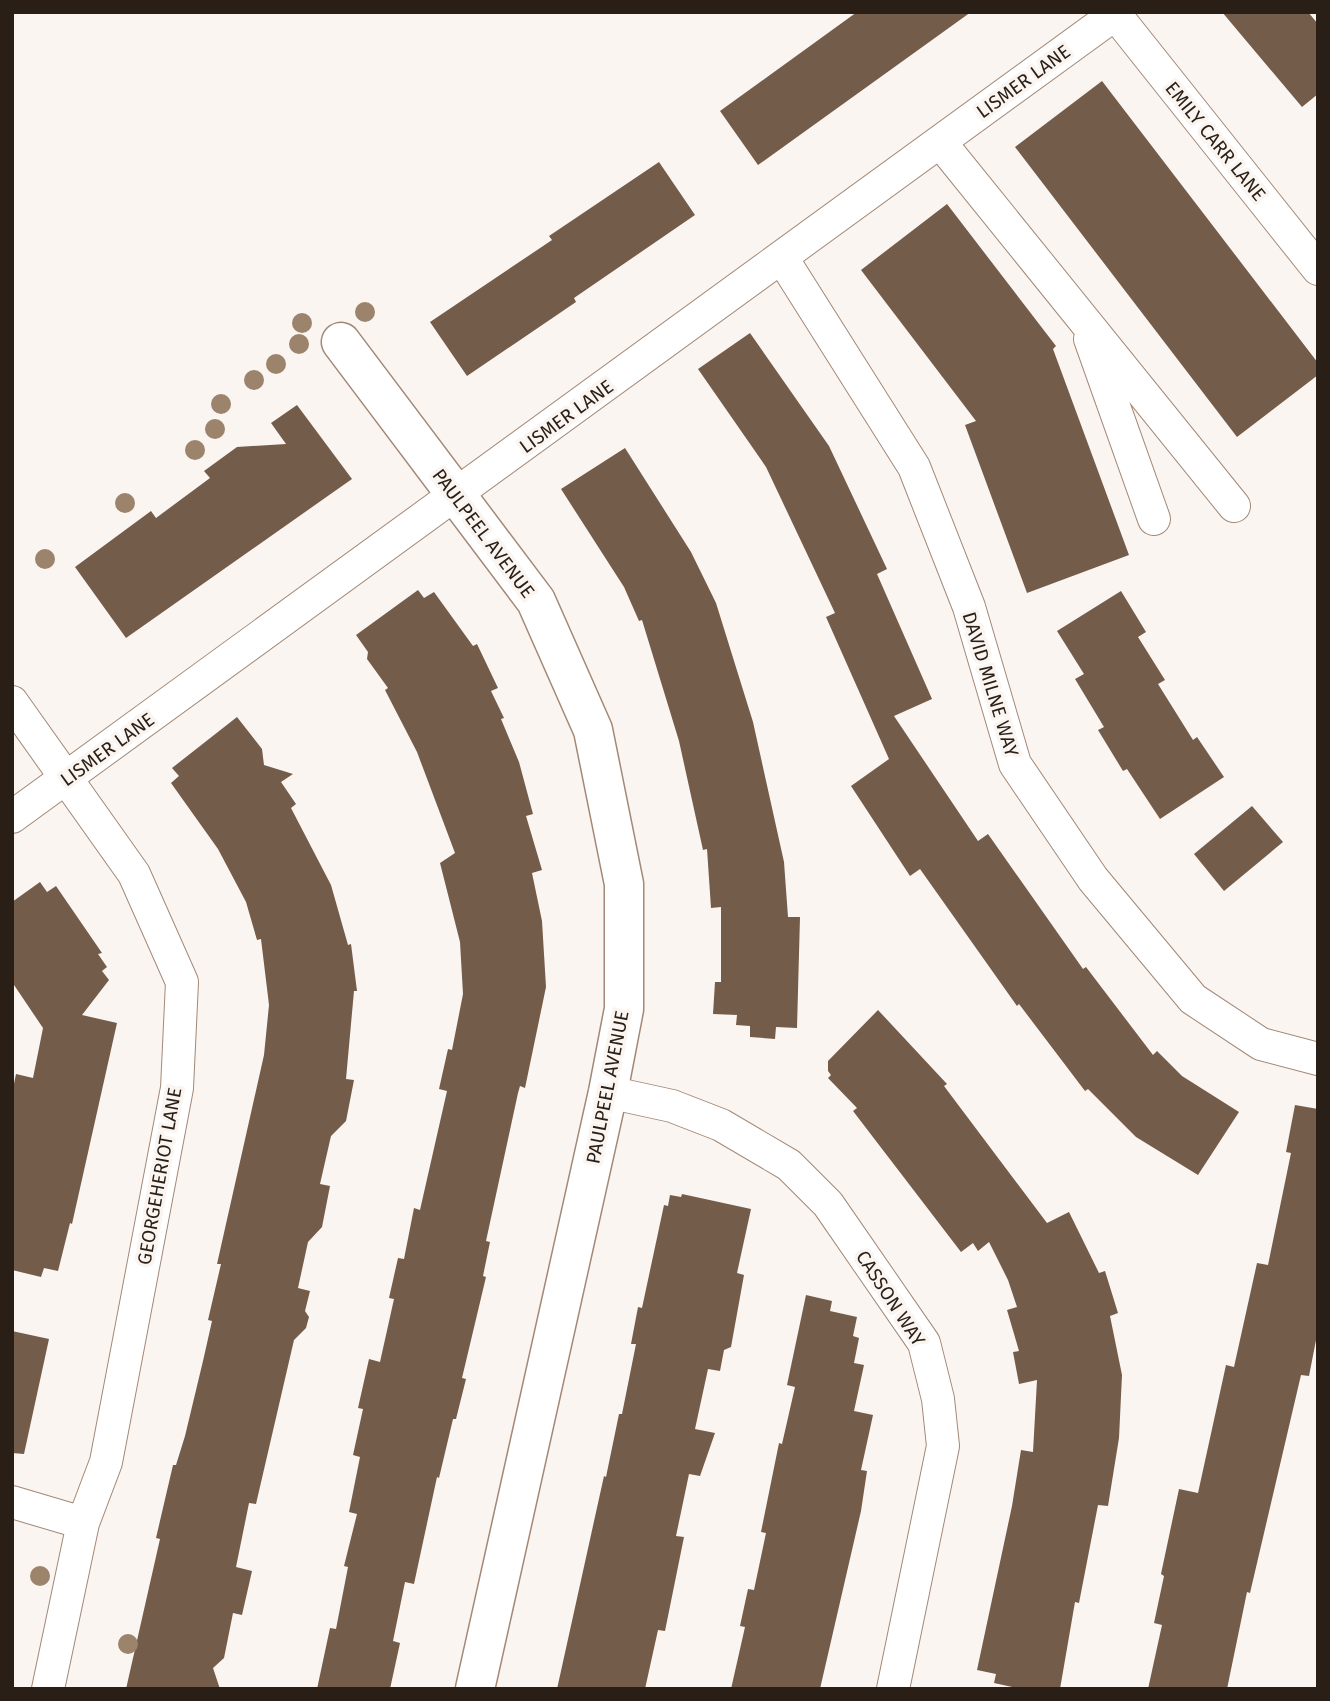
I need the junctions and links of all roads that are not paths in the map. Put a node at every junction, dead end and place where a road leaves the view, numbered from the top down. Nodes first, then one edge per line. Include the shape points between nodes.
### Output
1 (1116, 13) edge
2 (940, 142) junction
3 (782, 258) junction
4 (1318, 269) edge
5 (1082, 318) junction
6 (341, 342) dead end
7 (457, 496) junction
8 (1234, 506) dead end
9 (1154, 519) dead end
10 (12, 702) edge
11 (66, 778) junction
12 (12, 817) edge
13 (1318, 1059) edge
14 (608, 1092) junction
15 (12, 1503) edge
16 (83, 1523) junction
17 (48, 1689) edge
18 (475, 1689) edge
19 (893, 1689) edge

1 - 2 street, LISMER LANE
1 - 4 street, EMILY CARR LANE
2 - 3 street, LISMER LANE
2 - 5 street
3 - 7 street, LISMER LANE
3 - 13 street, DAVID MILNE WAY via 914,467 969,607 1015,764 1093,879 1193,999 1261,1044
5 - 8 street
5 - 9 street
6 - 7 street, PAULPEEL AVENUE
7 - 11 street, LISMER LANE
7 - 14 street, PAULPEEL AVENUE via 536,601 593,730 624,884 624,1009
10 - 11 street, GEORGEHERIOT LANE
11 - 12 street, LISMER LANE
11 - 16 street, GEORGEHERIOT LANE via 134,874 182,982 177,1088 106,1462
14 - 18 street, PAULPEEL AVENUE
14 - 19 street, CASSON WAY via 672,1106 721,1125 789,1165 828,1204 924,1343 943,1446
15 - 16 street
16 - 17 street, GEORGEHERIOT LANE

